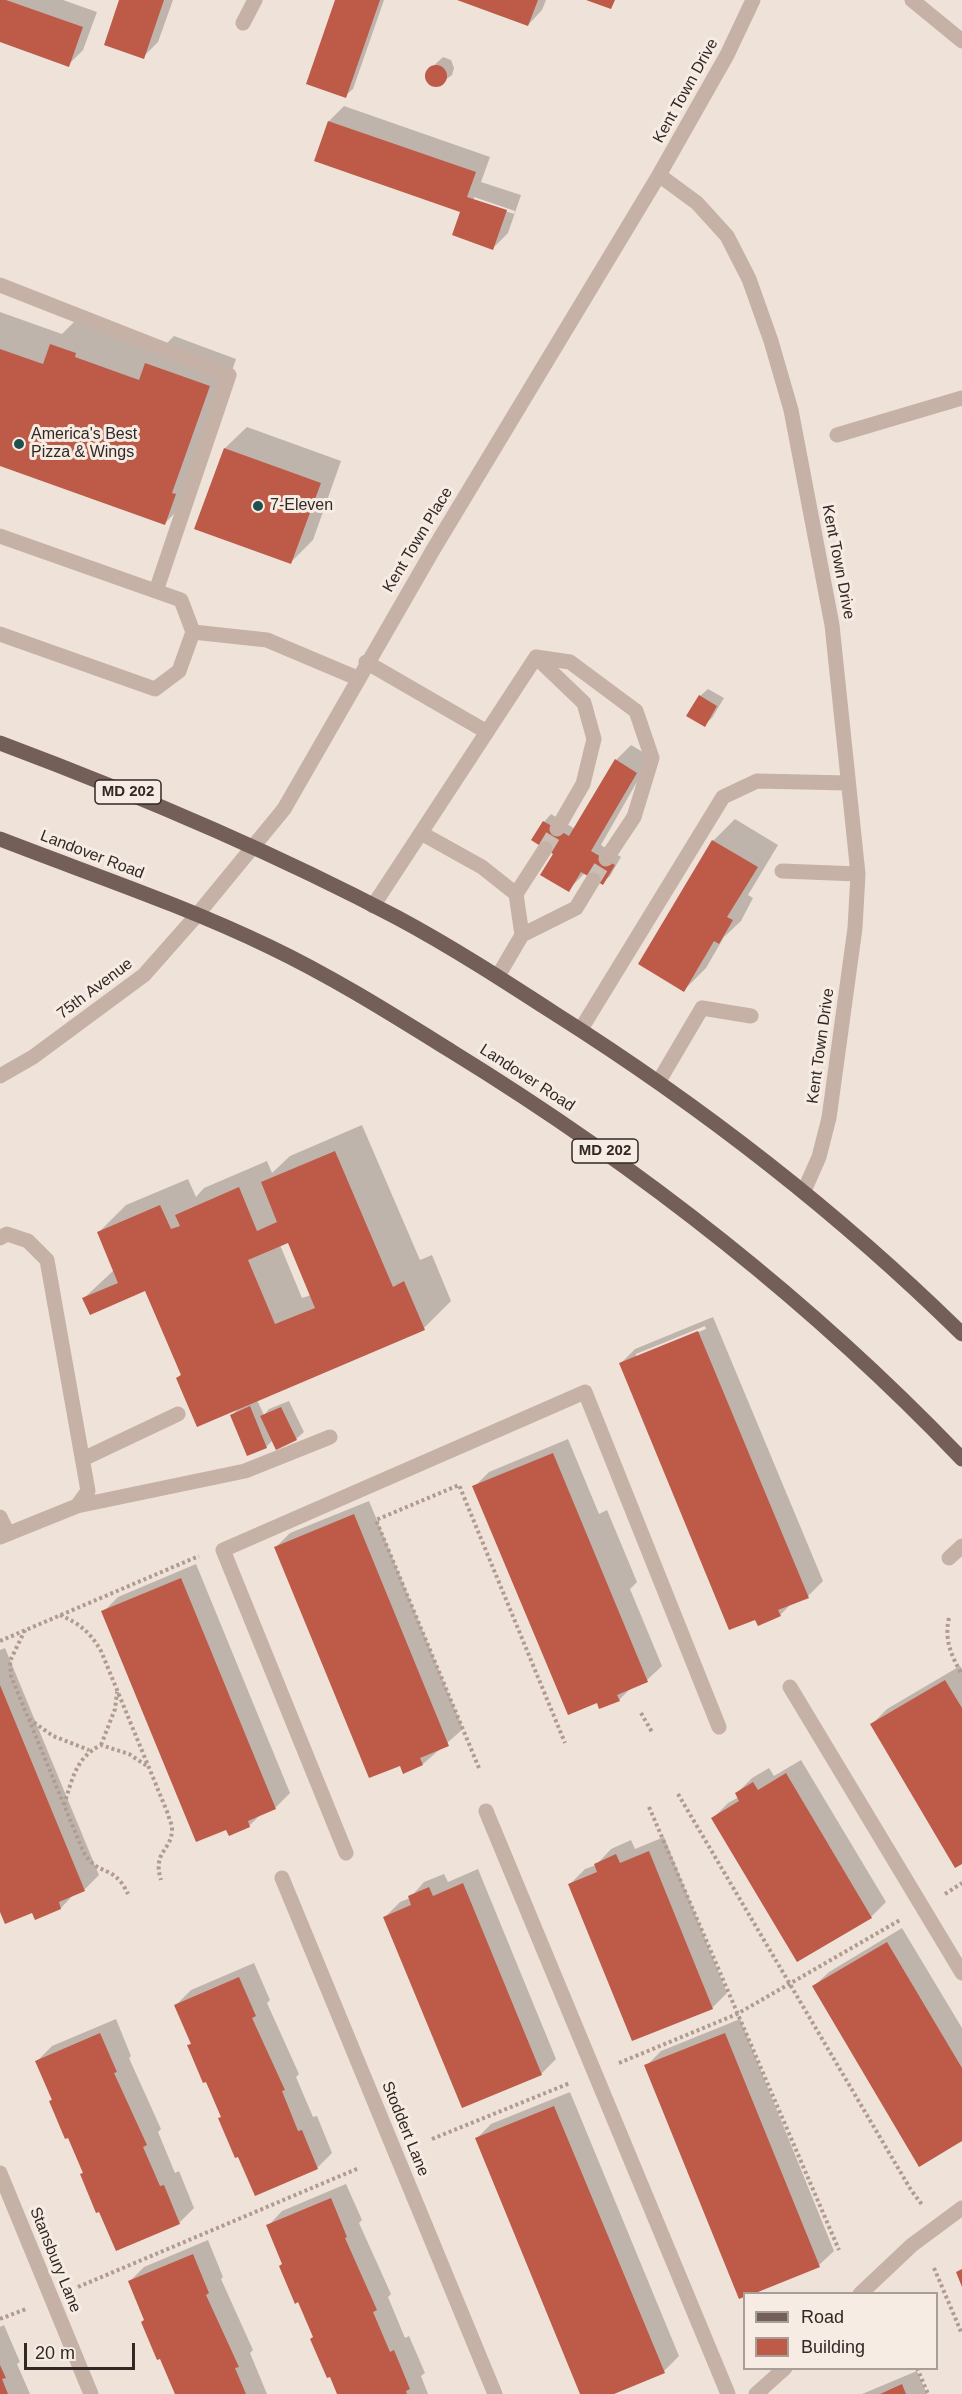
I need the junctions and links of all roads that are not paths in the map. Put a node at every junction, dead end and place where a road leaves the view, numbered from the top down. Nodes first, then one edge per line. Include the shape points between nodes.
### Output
1 (255, 0) edge
2 (753, 0) edge
3 (912, 0) edge
4 (243, 23) dead end
5 (962, 41) edge
6 (659, 175) junction
7 (0, 285) edge
8 (962, 398) edge
9 (837, 435) dead end
10 (0, 536) edge
11 (156, 591) junction
12 (193, 632) junction
13 (0, 634) edge
14 (536, 657) junction
15 (366, 662) junction
16 (357, 678) junction
17 (487, 732) junction
18 (0, 743) edge
19 (847, 783) junction
20 (557, 829) tunnel mouth
21 (421, 832) junction
22 (0, 839) edge
23 (254, 846) junction
24 (545, 849) tunnel mouth
25 (606, 859) tunnel mouth
26 (782, 871) dead end
27 (858, 874) junction
28 (593, 880) tunnel mouth
29 (516, 894) junction
30 (373, 906) junction
31 (197, 915) junction
32 (522, 935) junction
33 (498, 976) junction
34 (751, 1016) dead end
35 (580, 1029) junction
36 (0, 1076) edge
37 (659, 1081) junction
38 (804, 1191) junction
39 (0, 1238) edge
40 (962, 1334) edge
41 (178, 1414) dead end
42 (330, 1437) dead end
43 (83, 1459) junction
44 (962, 1459) edge
45 (77, 1506) junction
46 (0, 1517) edge
47 (4, 1536) edge
48 (962, 1546) edge
49 (949, 1558) dead end
50 (790, 1687) dead end
51 (719, 1727) dead end
52 (486, 1811) dead end
53 (346, 1853) dead end
54 (282, 1878) dead end
55 (962, 1973) edge
56 (0, 2172) edge
57 (962, 2208) edge
58 (862, 2292) edge
59 (783, 2370) edge
60 (762, 2392) edge
61 (91, 2394) edge
62 (495, 2394) edge
63 (728, 2394) edge

1 - 4 street
2 - 6 street, Kent Town Drive via 727,55
3 - 5 street
6 - 15 street, Kent Town Place
6 - 19 street, Kent Town Drive via 697,203 727,236 749,279 771,341 791,410 832,625
7 - 11 street via 229,375
8 - 9 street
10 - 11 street
11 - 12 street via 181,600
12 - 13 street via 179,671 155,689
12 - 16 street via 267,640
14 - 17 street
14 - 20 street via 584,703 594,740 583,784
14 - 25 street via 570,662 636,711 652,758 634,817
15 - 16 street, Kent Town Place
15 - 17 street
16 - 23 street, Kent Town Place via 284,809
17 - 21 street
18 - 23 main road, MD 202 via 117,787
19 - 27 street, Kent Town Drive
19 - 35 street via 757,781 723,797
21 - 29 street via 482,867
21 - 30 street
22 - 31 main road, Landover Road / MD 202
23 - 30 main road, MD 202
23 - 31 street, Kent Town Place
24 - 29 street
26 - 27 street
27 - 38 street, Kent Town Drive via 855,928 829,1118 819,1157
28 - 32 street via 576,908
29 - 32 street
30 - 33 main road, MD 202
31 - 36 street, 75th Avenue via 144,975 33,1057
31 - 44 main road, Landover Road / MD 202 via 271,947 407,1024 583,1135 690,1214 798,1302
32 - 33 street
33 - 35 main road, MD 202
34 - 37 street via 702,1008
35 - 37 main road, MD 202
37 - 38 main road, MD 202
38 - 40 main road, MD 202
39 - 43 street via 8,1234 28,1241 46,1260
41 - 43 street
42 - 45 street via 245,1471
43 - 45 street via 88,1491
45 - 47 street
46 - 47 street
48 - 49 street
50 - 55 street
51 - 53 street via 585,1392 223,1550
52 - 63 street
54 - 62 street, Stoddert Lane
56 - 61 street, Stansbury Lane
57 - 58 street via 912,2245
59 - 60 street

